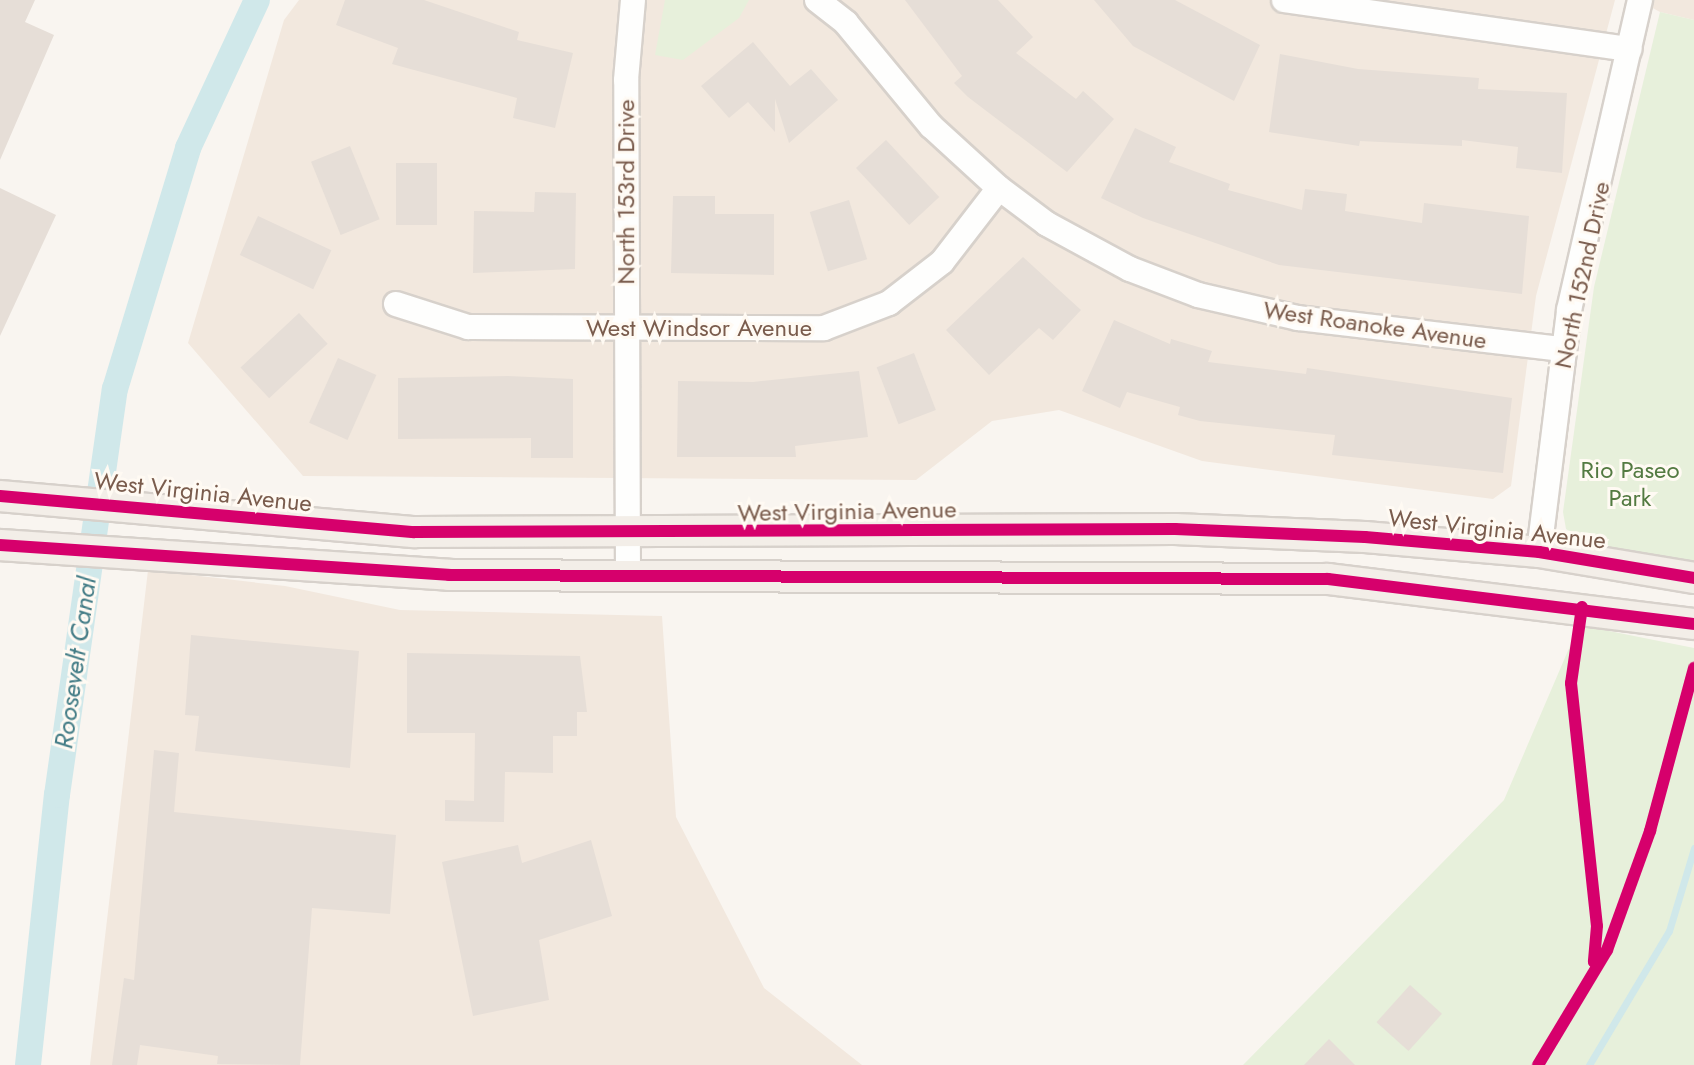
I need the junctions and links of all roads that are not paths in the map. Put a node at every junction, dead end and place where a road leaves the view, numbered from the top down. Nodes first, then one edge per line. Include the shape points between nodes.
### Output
1 (817, 0) edge
2 (1284, 0) edge
3 (1640, 0) edge
4 (626, 2) edge
5 (1630, 49) junction
6 (999, 188) junction
7 (396, 304) dead end
8 (626, 329) junction
9 (1563, 349) junction
10 (0, 496) edge
11 (628, 535) junction
12 (0, 545) edge
13 (1539, 552) junction
14 (628, 577) junction
15 (1694, 578) edge
16 (1692, 624) edge

1 - 6 street, West Roanoke Avenue via 846,23 931,126
2 - 5 street
3 - 5 street, North 152nd Drive
4 - 8 street, North 153rd Drive
5 - 9 street, North 152nd Drive
6 - 8 street, West Windsor Avenue via 942,262 861,318 824,328
6 - 9 street, West Roanoke Avenue via 1116,261 1198,295 1298,318
7 - 8 street, West Windsor Avenue via 468,327
8 - 11 street, North 153rd Drive
9 - 13 street, North 152nd Drive
10 - 11 main road, West Virginia Avenue via 414,532
11 - 13 main road, West Virginia Avenue via 1175,529
11 - 14 street, North 153rd Drive
12 - 14 main road via 399,573
13 - 15 main road, West Virginia Avenue
14 - 16 main road via 1328,579

